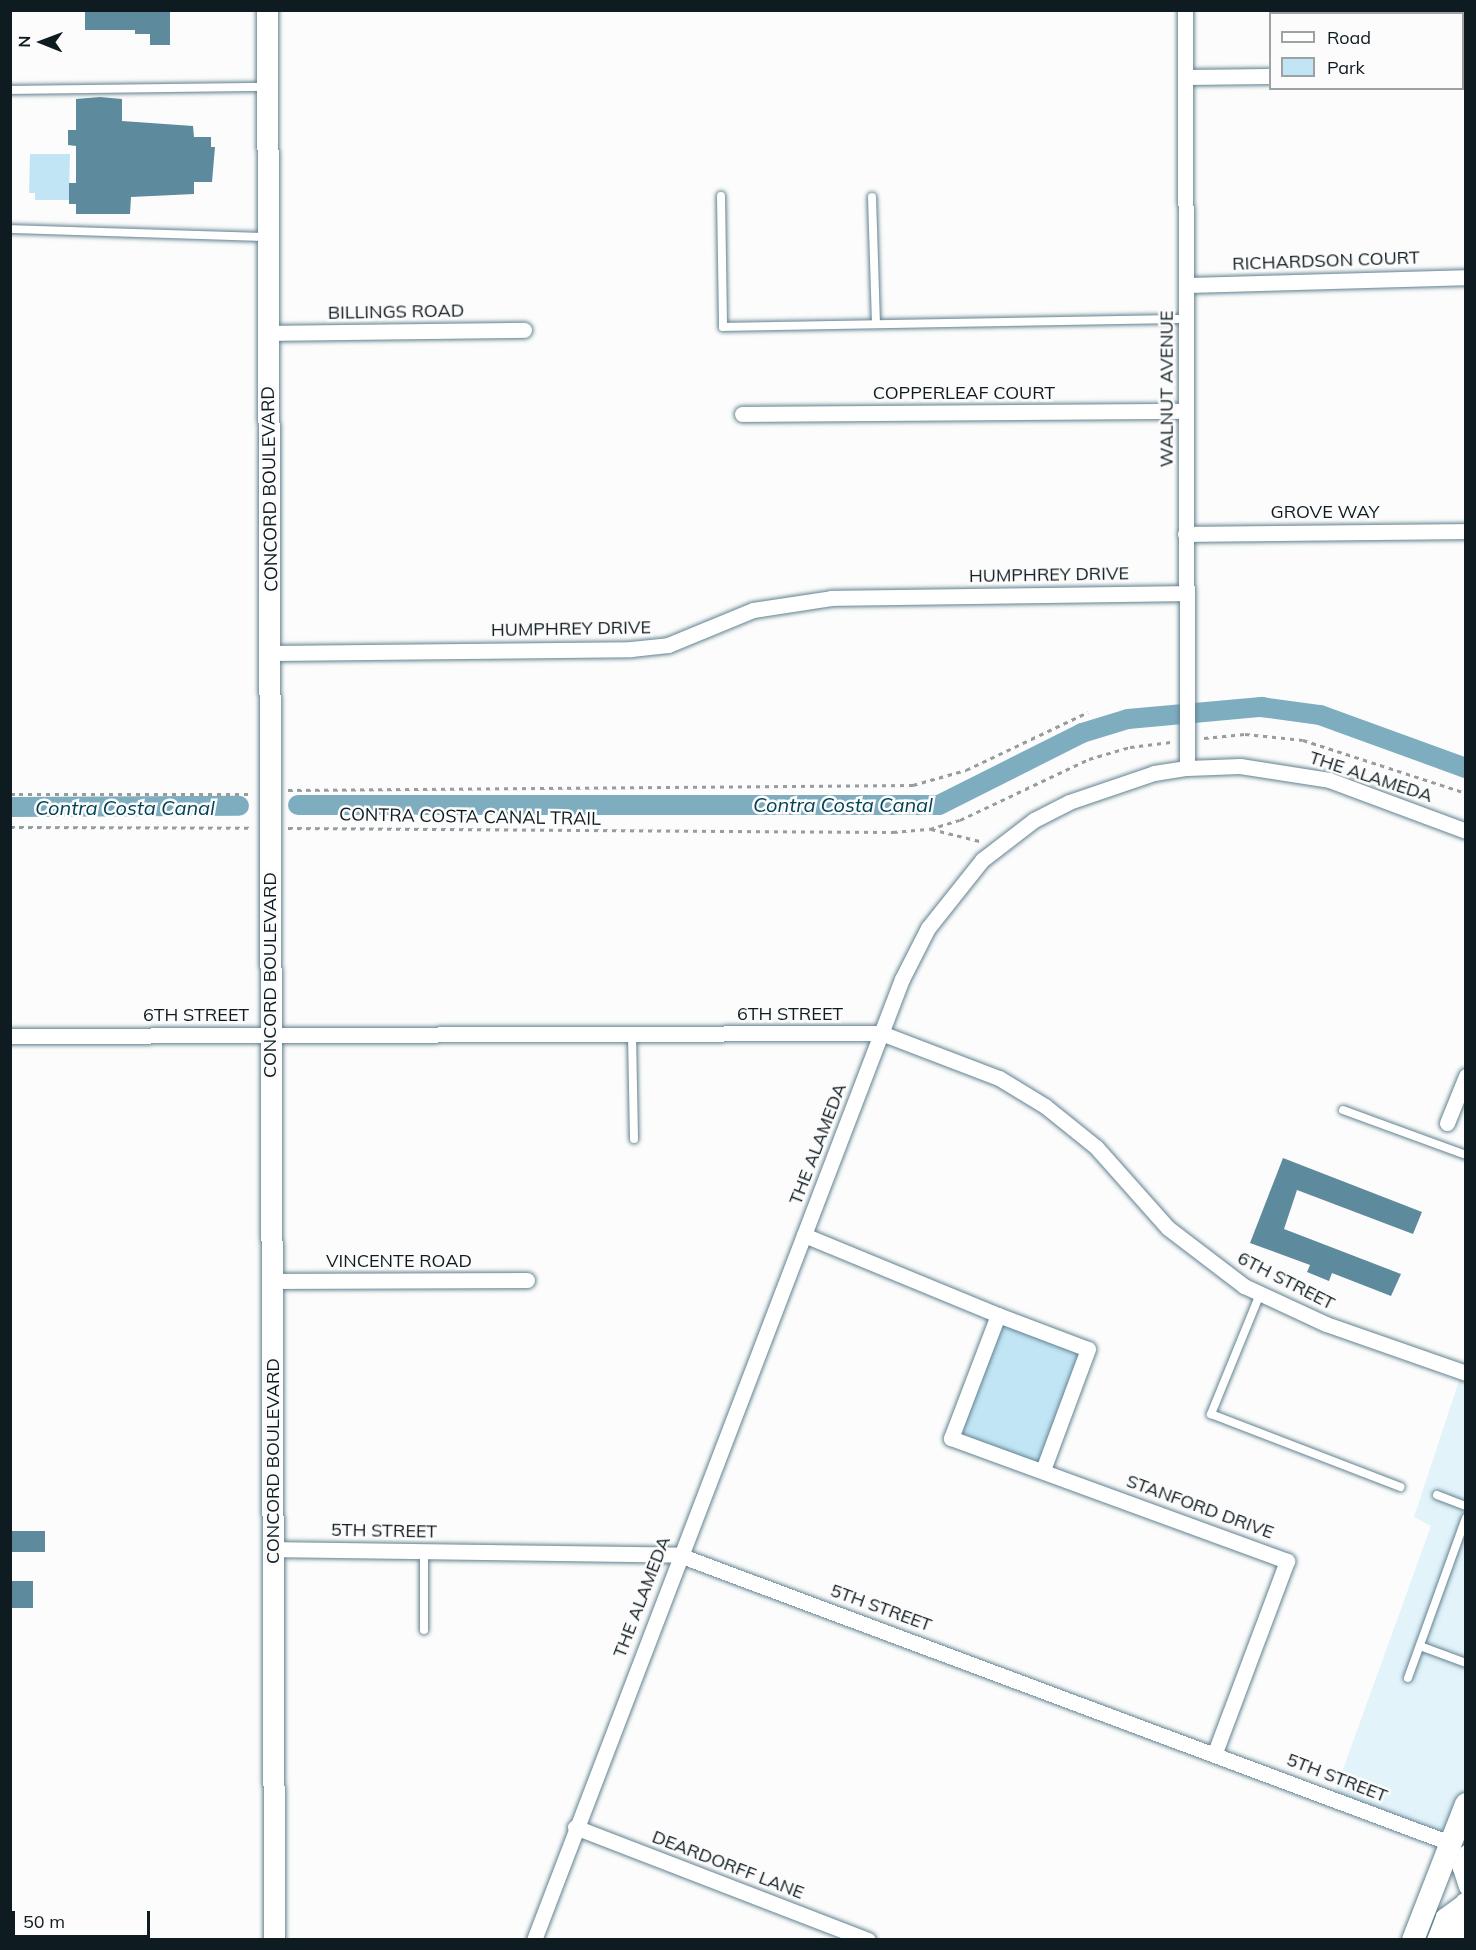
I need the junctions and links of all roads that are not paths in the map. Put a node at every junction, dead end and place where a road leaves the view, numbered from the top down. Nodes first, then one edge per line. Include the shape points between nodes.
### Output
1 (267, 10) edge
2 (1185, 10) edge
3 (1269, 76) edge
4 (1185, 77) junction
5 (267, 87) junction
6 (10, 90) edge
7 (721, 196) dead end
8 (872, 197) dead end
9 (10, 229) edge
10 (268, 237) junction
11 (1466, 277) edge
12 (1187, 285) junction
13 (1187, 320) junction
14 (876, 324) junction
15 (524, 330) dead end
16 (269, 333) junction
17 (1186, 411) junction
18 (742, 414) dead end
19 (1466, 531) edge
20 (1185, 534) junction
21 (1186, 593) junction
22 (272, 653) junction
23 (1187, 768) junction
24 (1466, 831) edge
25 (881, 1033) junction
26 (270, 1034) junction
27 (632, 1034) junction
28 (10, 1036) edge
29 (1466, 1076) edge
30 (1343, 1110) dead end
31 (1447, 1124) dead end
32 (634, 1139) dead end
33 (1466, 1155) edge
34 (804, 1235) junction
35 (527, 1280) dead end
36 (272, 1281) junction
37 (1260, 1294) junction
38 (998, 1315) junction
39 (1466, 1373) edge
40 (1043, 1470) junction
41 (1400, 1487) dead end
42 (1437, 1495) dead end
43 (1466, 1506) edge
44 (1466, 1518) edge
45 (272, 1549) junction
46 (424, 1551) junction
47 (679, 1555) junction
48 (424, 1630) dead end
49 (1420, 1646) junction
50 (1466, 1663) edge
51 (1408, 1678) dead end
52 (1215, 1753) junction
53 (1466, 1804) edge
54 (575, 1827) junction
55 (1458, 1847) edge
56 (1466, 1887) edge
57 (1466, 1899) edge
58 (1466, 1904) edge
59 (274, 1940) edge
60 (534, 1940) edge
61 (868, 1940) edge
62 (1413, 1940) edge
63 (1434, 1940) edge
64 (1452, 1940) edge

1 - 5 street, CONCORD BOULEVARD
2 - 4 street, WALNUT AVENUE
3 - 4 street
4 - 12 street, WALNUT AVENUE
5 - 6 lane
5 - 10 street, CONCORD BOULEVARD
7 - 14 lane via 723,327
8 - 14 lane
9 - 10 lane
10 - 16 street, CONCORD BOULEVARD
11 - 12 street, RICHARDSON COURT
12 - 13 street, WALNUT AVENUE
13 - 14 lane
13 - 17 street, WALNUT AVENUE
15 - 16 street, BILLINGS ROAD
16 - 22 street, CONCORD BOULEVARD
17 - 18 street, COPPERLEAF COURT
17 - 20 street, WALNUT AVENUE
19 - 20 street, GROVE WAY
20 - 21 street, WALNUT AVENUE
21 - 22 street, HUMPHREY DRIVE via 831,598 753,610 668,645 631,649
21 - 23 street, WALNUT AVENUE
22 - 26 street, CONCORD BOULEVARD
23 - 24 street, THE ALAMEDA via 1240,766 1329,780
23 - 25 street, THE ALAMEDA via 1154,773 1069,802 1034,820 981,860 928,928
25 - 27 street, 6TH STREET
25 - 34 street, THE ALAMEDA
25 - 37 street, 6TH STREET via 999,1078 1045,1106 1096,1147 1168,1228 1207,1262
26 - 27 street, 6TH STREET
26 - 28 street, 6TH STREET
26 - 36 street, CONCORD BOULEVARD
27 - 32 lane
29 - 31 street
30 - 33 lane
34 - 38 street
34 - 47 street, THE ALAMEDA
35 - 36 street, VINCENTE ROAD
36 - 45 street, CONCORD BOULEVARD
37 - 39 street, 6TH STREET via 1326,1324
37 - 41 lane via 1211,1414
38 - 40 street via 1088,1349
38 - 40 street, STANFORD DRIVE via 951,1438
40 - 52 street, STANFORD DRIVE via 1287,1561
42 - 43 lane
44 - 49 lane
45 - 46 street, 5TH STREET
45 - 59 street, CONCORD BOULEVARD
46 - 47 street, 5TH STREET
46 - 48 lane
47 - 52 street, 5TH STREET
47 - 54 street, THE ALAMEDA
49 - 50 lane
49 - 51 lane
52 - 55 street, 5TH STREET
53 - 55 main road
54 - 60 street, THE ALAMEDA
54 - 61 street, DEARDORFF LANE
55 - 56 street
55 - 62 main road
57 - 63 street via 1443,1916
58 - 64 main road

